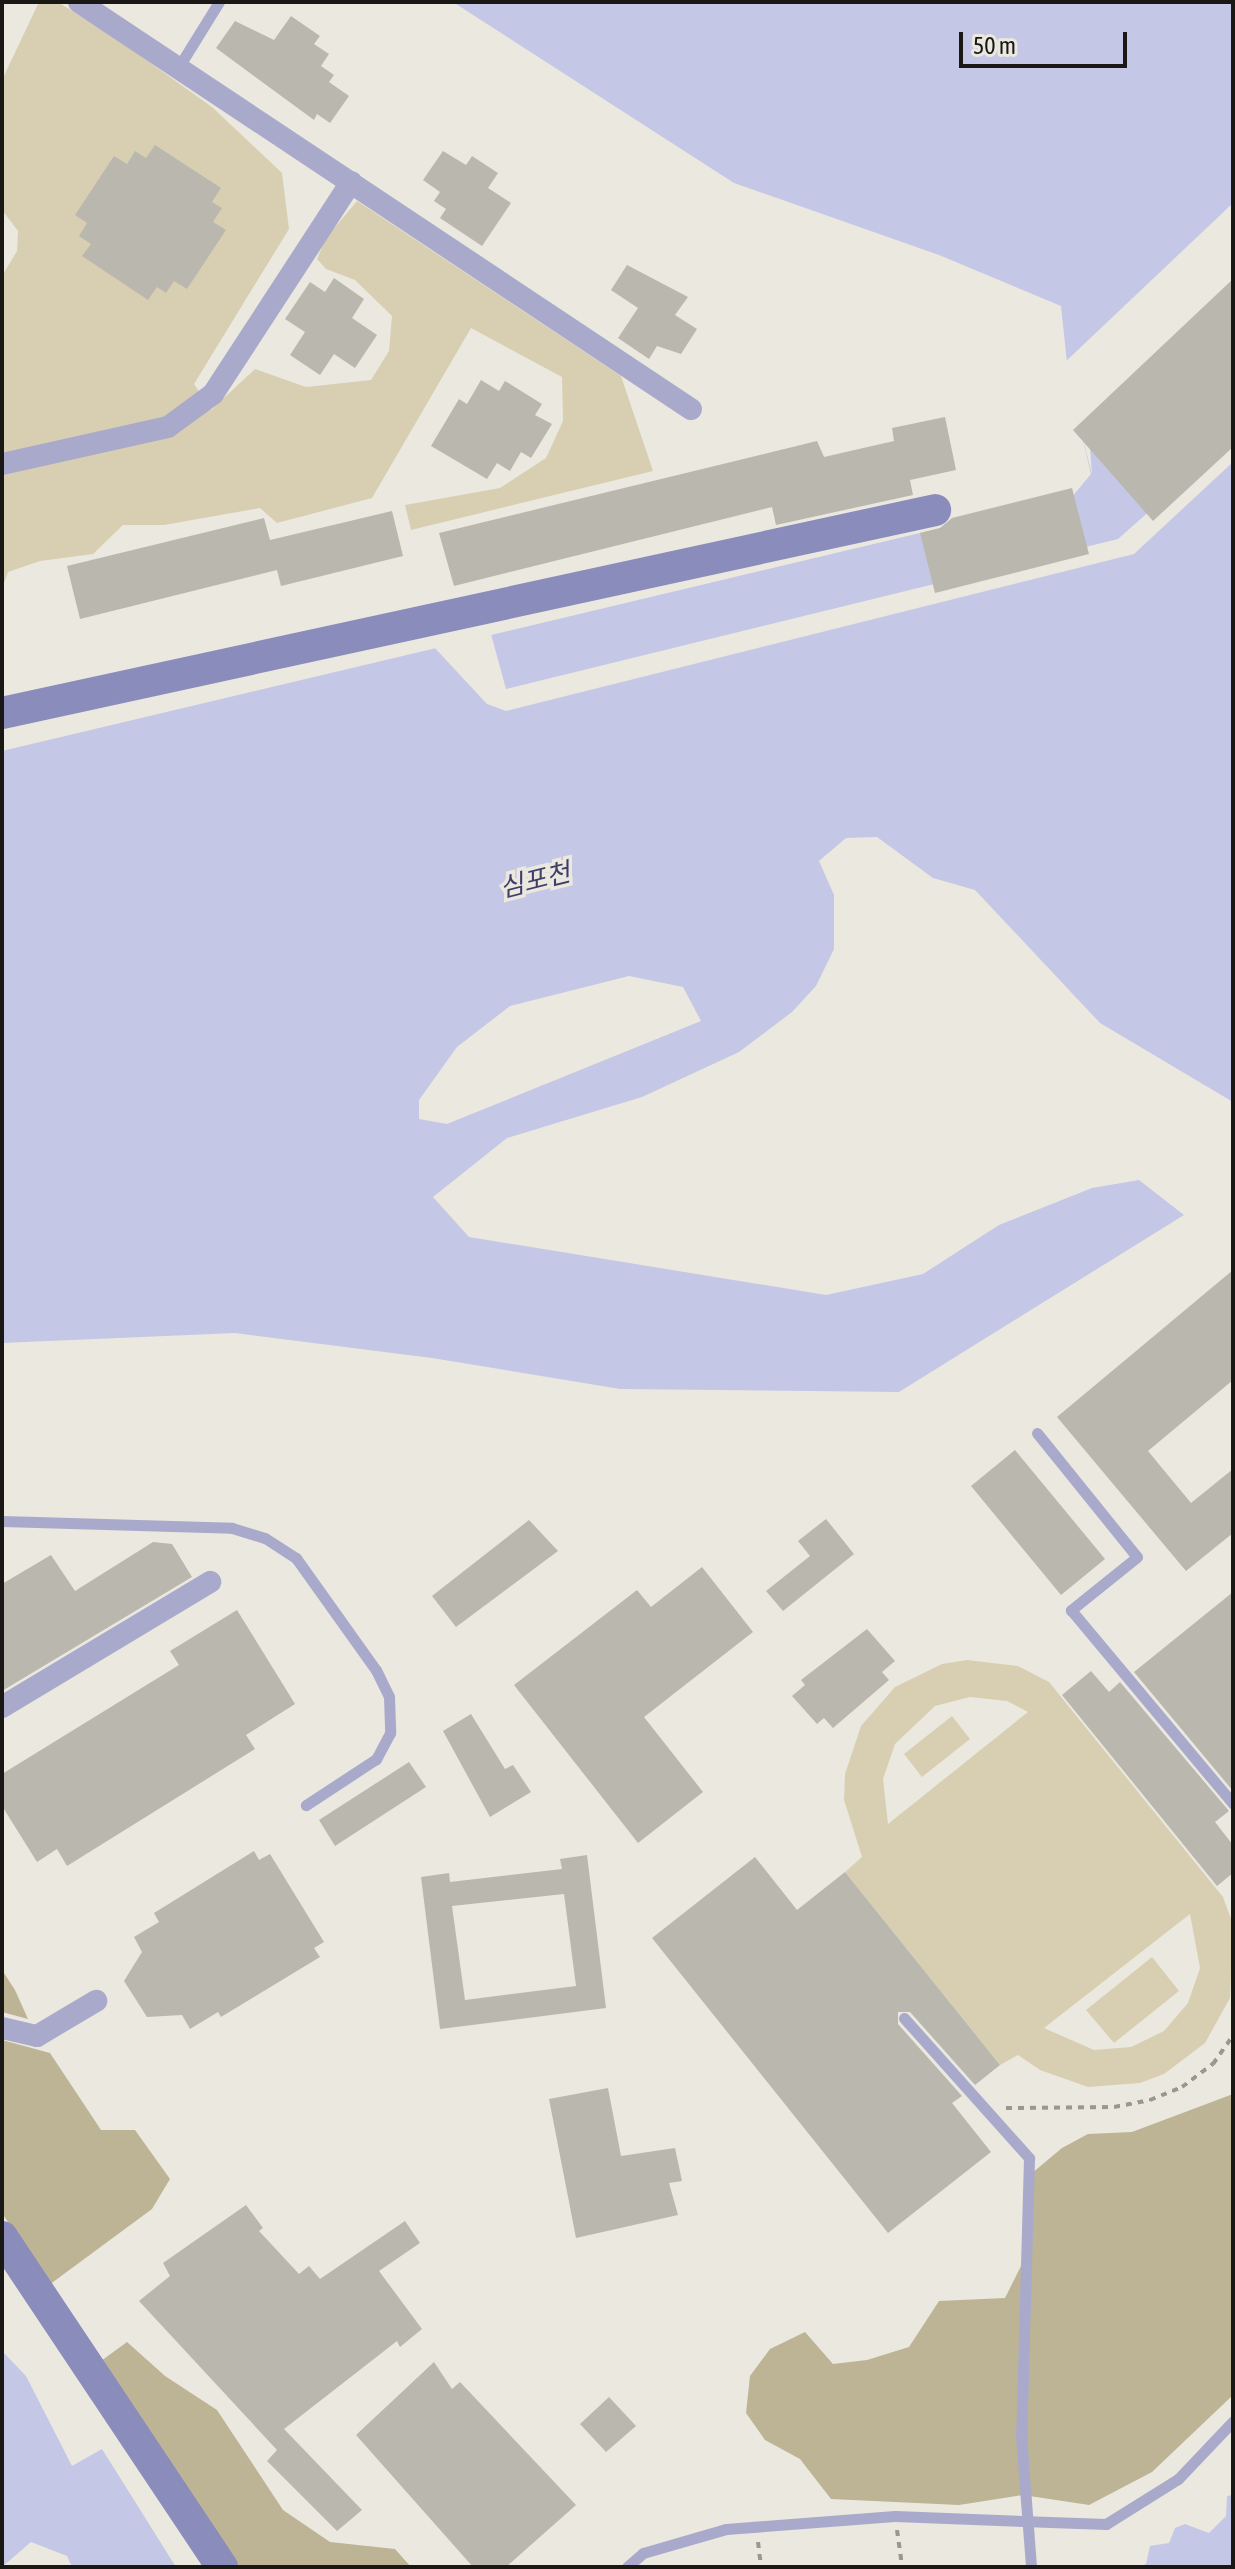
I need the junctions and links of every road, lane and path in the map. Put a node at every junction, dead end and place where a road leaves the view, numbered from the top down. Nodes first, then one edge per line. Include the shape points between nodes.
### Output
1 (79, 2) edge
2 (219, 2) edge
3 (178, 68) junction
4 (351, 182) junction
5 (691, 409) dead end
6 (2, 464) edge
7 (935, 510) dead end
8 (2, 713) edge
9 (1037, 1433) dead end
10 (2, 1521) edge
11 (210, 1582) dead end
12 (2, 1707) edge
13 (1233, 1804) edge
14 (306, 1805) dead end
15 (96, 2001) dead end
16 (904, 2018) dead end
17 (2, 2028) edge
18 (1233, 2035) edge
19 (984, 2108) junction
20 (2, 2237) edge
21 (1233, 2421) edge
22 (895, 2516) junction
23 (1028, 2523) junction
24 (756, 2527) junction
25 (222, 2567) edge
26 (627, 2567) edge
27 (761, 2567) edge
28 (902, 2567) edge
29 (1031, 2567) edge

1 - 3 street
2 - 3 lane
3 - 4 street
4 - 5 street
4 - 6 street via 213,394 168,427
7 - 8 street
9 - 13 lane via 1137,1557 1071,1610
10 - 14 lane via 232,1528 265,1538 296,1558 376,1670 389,1697 390,1733 376,1759
11 - 12 street
15 - 17 street via 37,2036
16 - 19 lane
18 - 19 path via 1213,2064 1182,2087 1150,2100 1114,2107
19 - 23 lane via 1029,2158 1021,2436
20 - 25 street
21 - 23 lane via 1178,2479 1106,2524
22 - 23 lane
22 - 24 lane
22 - 28 path
23 - 29 lane
24 - 26 lane via 726,2529 643,2553
24 - 27 path

